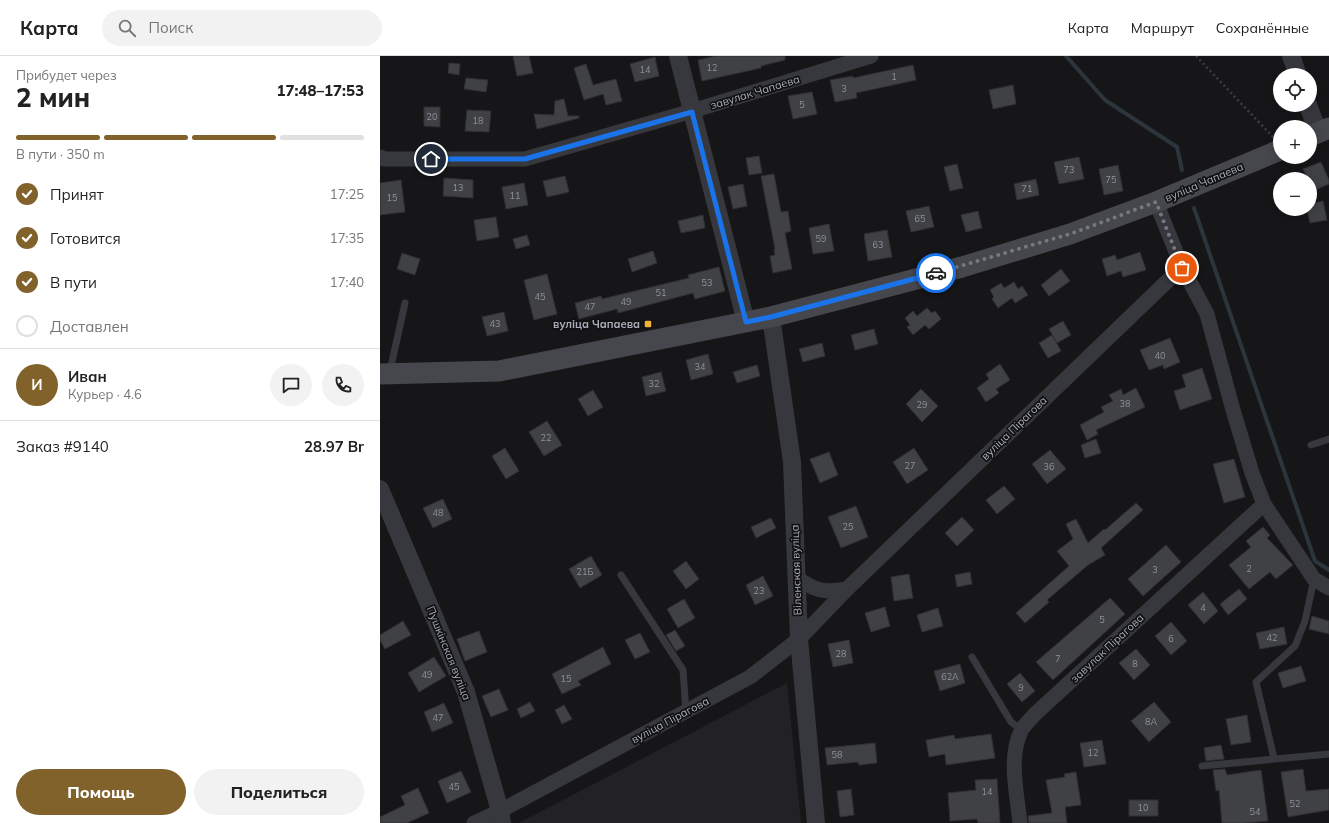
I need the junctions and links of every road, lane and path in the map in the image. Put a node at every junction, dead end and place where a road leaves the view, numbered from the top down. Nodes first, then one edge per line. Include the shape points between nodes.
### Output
1 (678, 56) edge
2 (871, 56) edge
3 (1196, 56) edge
4 (1291, 56) edge
5 (1295, 68) edge
6 (692, 112) junction
7 (1311, 112) edge
8 (1319, 132) edge
9 (1273, 140) edge
10 (1273, 146) edge
11 (380, 157) edge
12 (1156, 202) junction
13 (1182, 268) junction
14 (405, 303) dead end
15 (771, 317) junction
16 (746, 322) junction
17 (385, 374) edge
18 (1329, 439) edge
19 (1311, 445) dead end
20 (381, 493) edge
21 (1264, 504) junction
22 (621, 575) dead end
23 (796, 577) junction
24 (1314, 579) junction
25 (1329, 588) edge
26 (847, 589) junction
27 (799, 639) junction
28 (972, 657) dead end
29 (686, 712) junction
30 (1022, 730) junction
31 (1329, 754) edge
32 (1274, 758) junction
33 (1202, 766) dead end
34 (501, 817) edge
35 (474, 823) edge
36 (816, 823) edge
37 (1020, 823) edge

1 - 6 street
2 - 6 street, завулак Чапаева
3 - 9 path
4 - 5 street
6 - 11 street, завулак Чапаева via 525,159
6 - 16 street
7 - 8 street
10 - 12 main road, вуліца Чапаева
12 - 13 street
12 - 15 main road, вуліца Чапаева via 1070,234 998,256
13 - 21 street via 1207,314 1233,410
13 - 26 street, вуліца Пірагова
14 - 17 lane
15 - 16 main road, вуліца Чапаева
15 - 23 street, Віленская вуліца via 792,462
16 - 17 main road, вуліца Чапаева via 499,371
18 - 19 lane
20 - 34 street, Пушкінская вуліца via 466,692
21 - 24 street
21 - 30 street, завулак Пірагова via 1035,714
22 - 29 lane via 683,670
23 - 26 street via 817,589 831,592
23 - 27 street, Віленская вуліца
24 - 25 street
24 - 32 lane via 1305,621 1295,646 1256,682
26 - 27 street, вуліца Пірагова
27 - 29 street, вуліца Пірагова via 750,677
27 - 36 street, Віленская вуліца
28 - 30 lane via 1011,722
29 - 34 street, вуліца Пірагова
30 - 37 street, завулак Пірагова via 1015,751 1014,768
31 - 32 lane
32 - 33 lane
34 - 35 street, вуліца Пірагова

